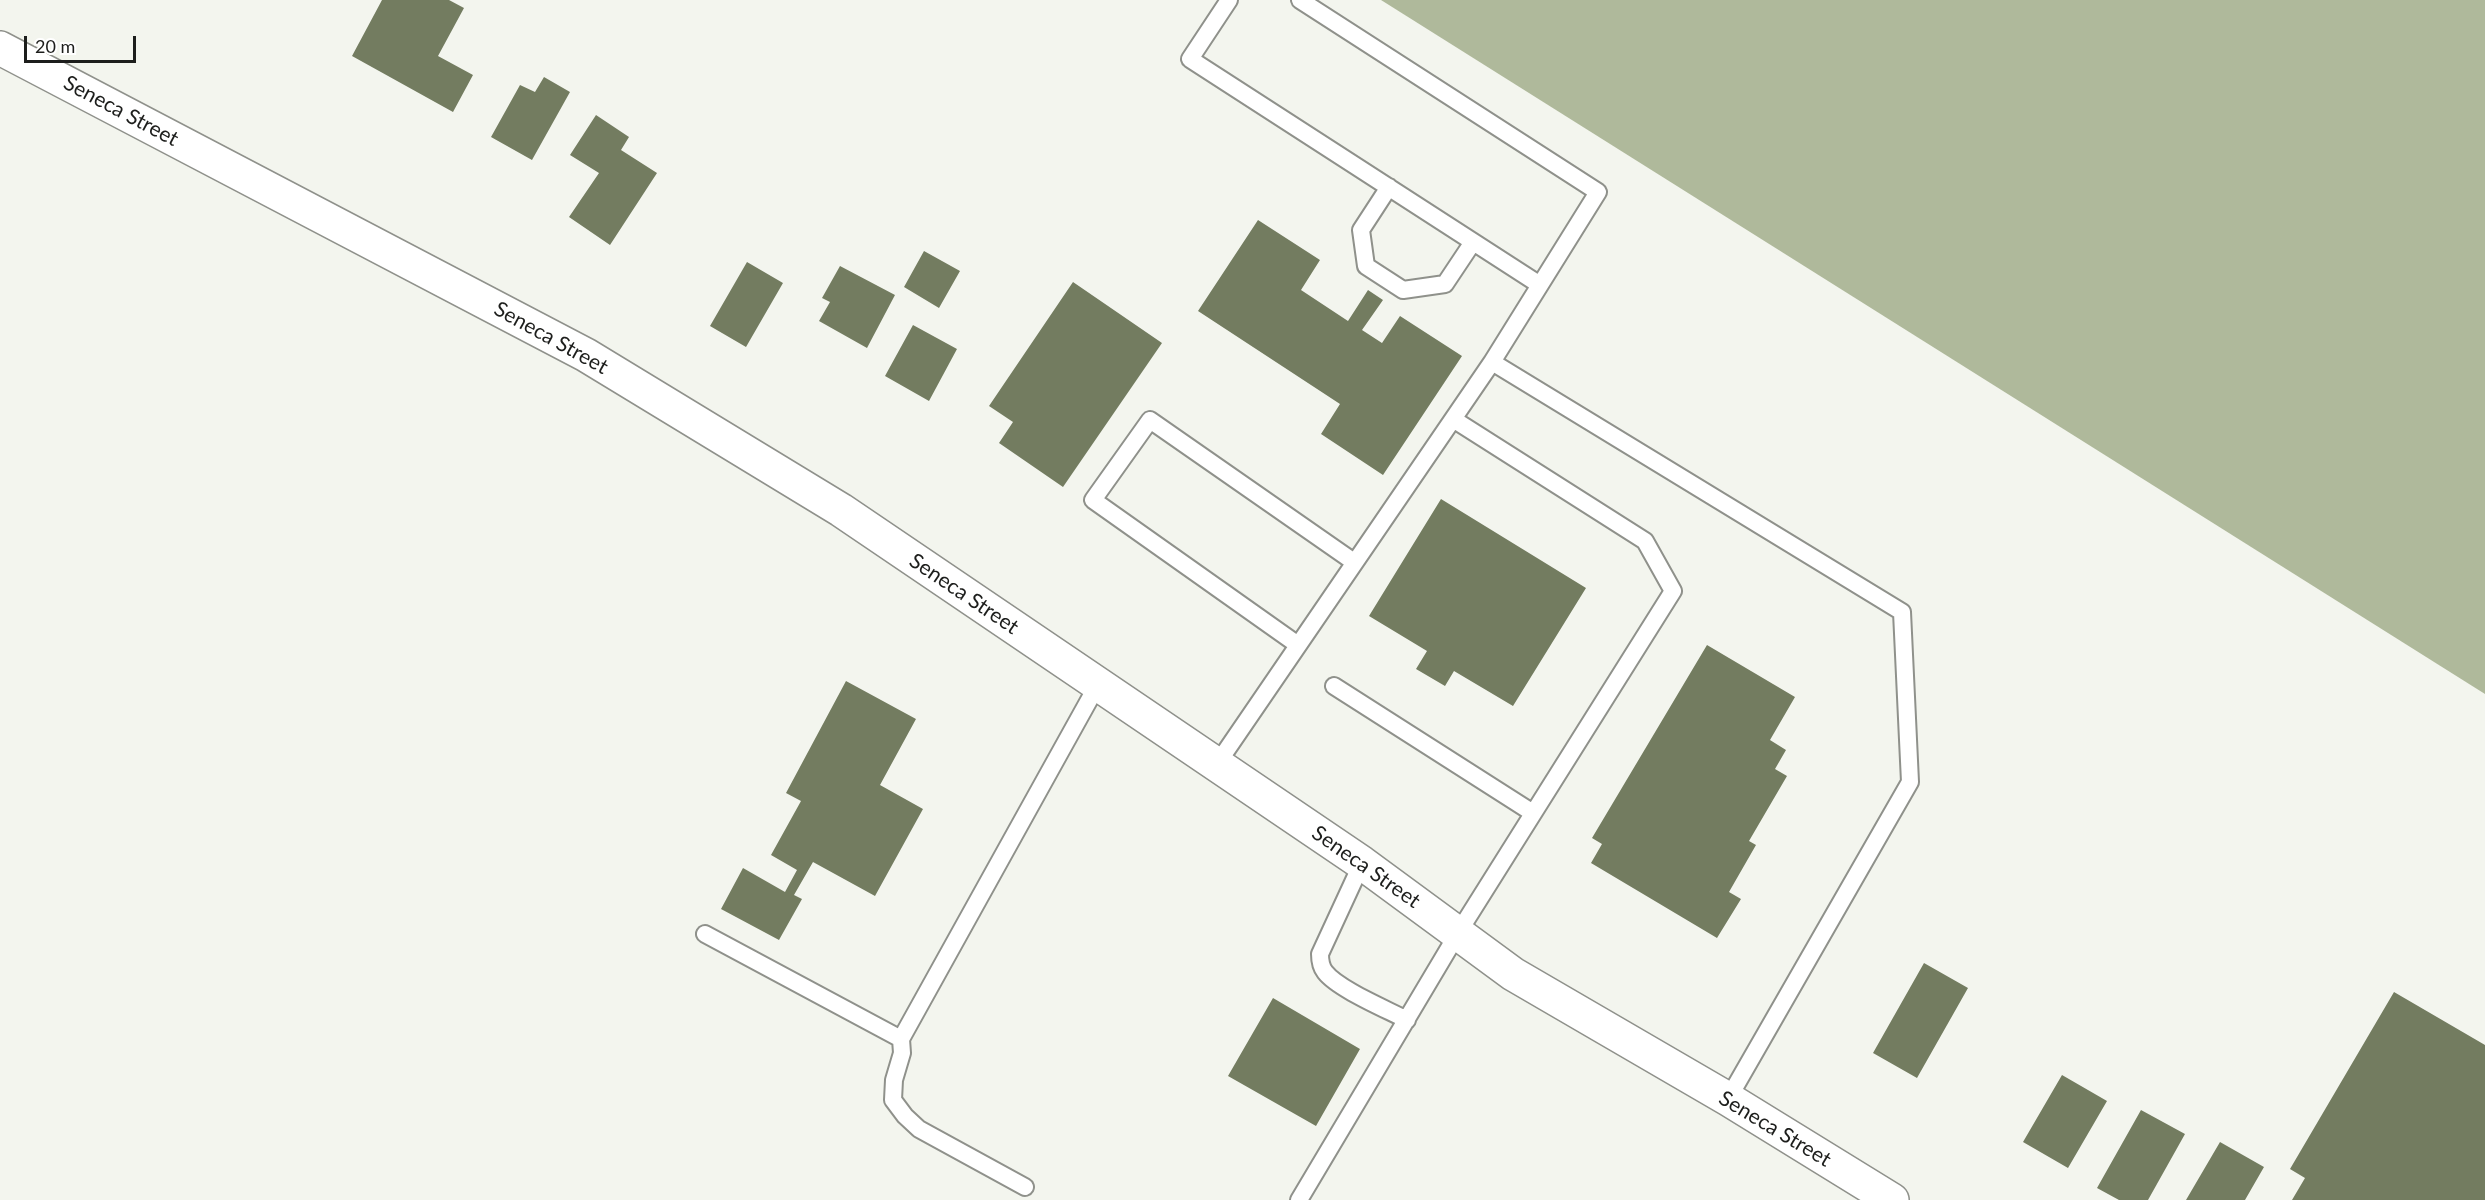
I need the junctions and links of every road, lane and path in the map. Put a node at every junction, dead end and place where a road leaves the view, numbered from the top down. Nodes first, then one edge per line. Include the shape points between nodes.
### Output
1 (1229, 0) edge
2 (1300, 0) edge
3 (0, 48) edge
4 (1389, 187) junction
5 (1473, 242) junction
6 (1540, 285) junction
7 (1492, 362) junction
8 (1453, 419) junction
9 (1354, 562) junction
10 (1298, 645) junction
11 (1098, 684) junction
12 (1334, 686) dead end
13 (1217, 764) junction
14 (1533, 813) junction
15 (1362, 863) junction
16 (1458, 933) junction
17 (705, 934) dead end
18 (1407, 1020) junction
19 (902, 1039) junction
20 (1728, 1100) junction
21 (1025, 1187) dead end
22 (1299, 1200) edge
23 (1892, 1200) edge

1 - 4 lane via 1191,59
2 - 6 lane via 1598,192
3 - 11 street, Seneca Street via 586,355 842,510
4 - 5 lane
4 - 5 lane via 1361,230 1366,266 1402,290 1445,284
5 - 6 lane
6 - 7 lane
7 - 8 lane
7 - 20 lane via 1902,612 1910,782
8 - 9 lane
8 - 14 lane via 1645,540 1673,591
9 - 10 lane
9 - 10 lane via 1150,420 1093,500
10 - 13 lane
11 - 13 street, Seneca Street
11 - 19 lane
12 - 14 lane
13 - 15 street, Seneca Street
14 - 16 lane
15 - 16 street, Seneca Street
15 - 18 lane via 1320,954 1321,963 1324,972 1340,985
16 - 18 lane
16 - 20 street, Seneca Street via 1513,974
17 - 19 lane
18 - 22 lane
19 - 21 lane via 893,1100 905,1116 919,1129
20 - 23 street, Seneca Street

